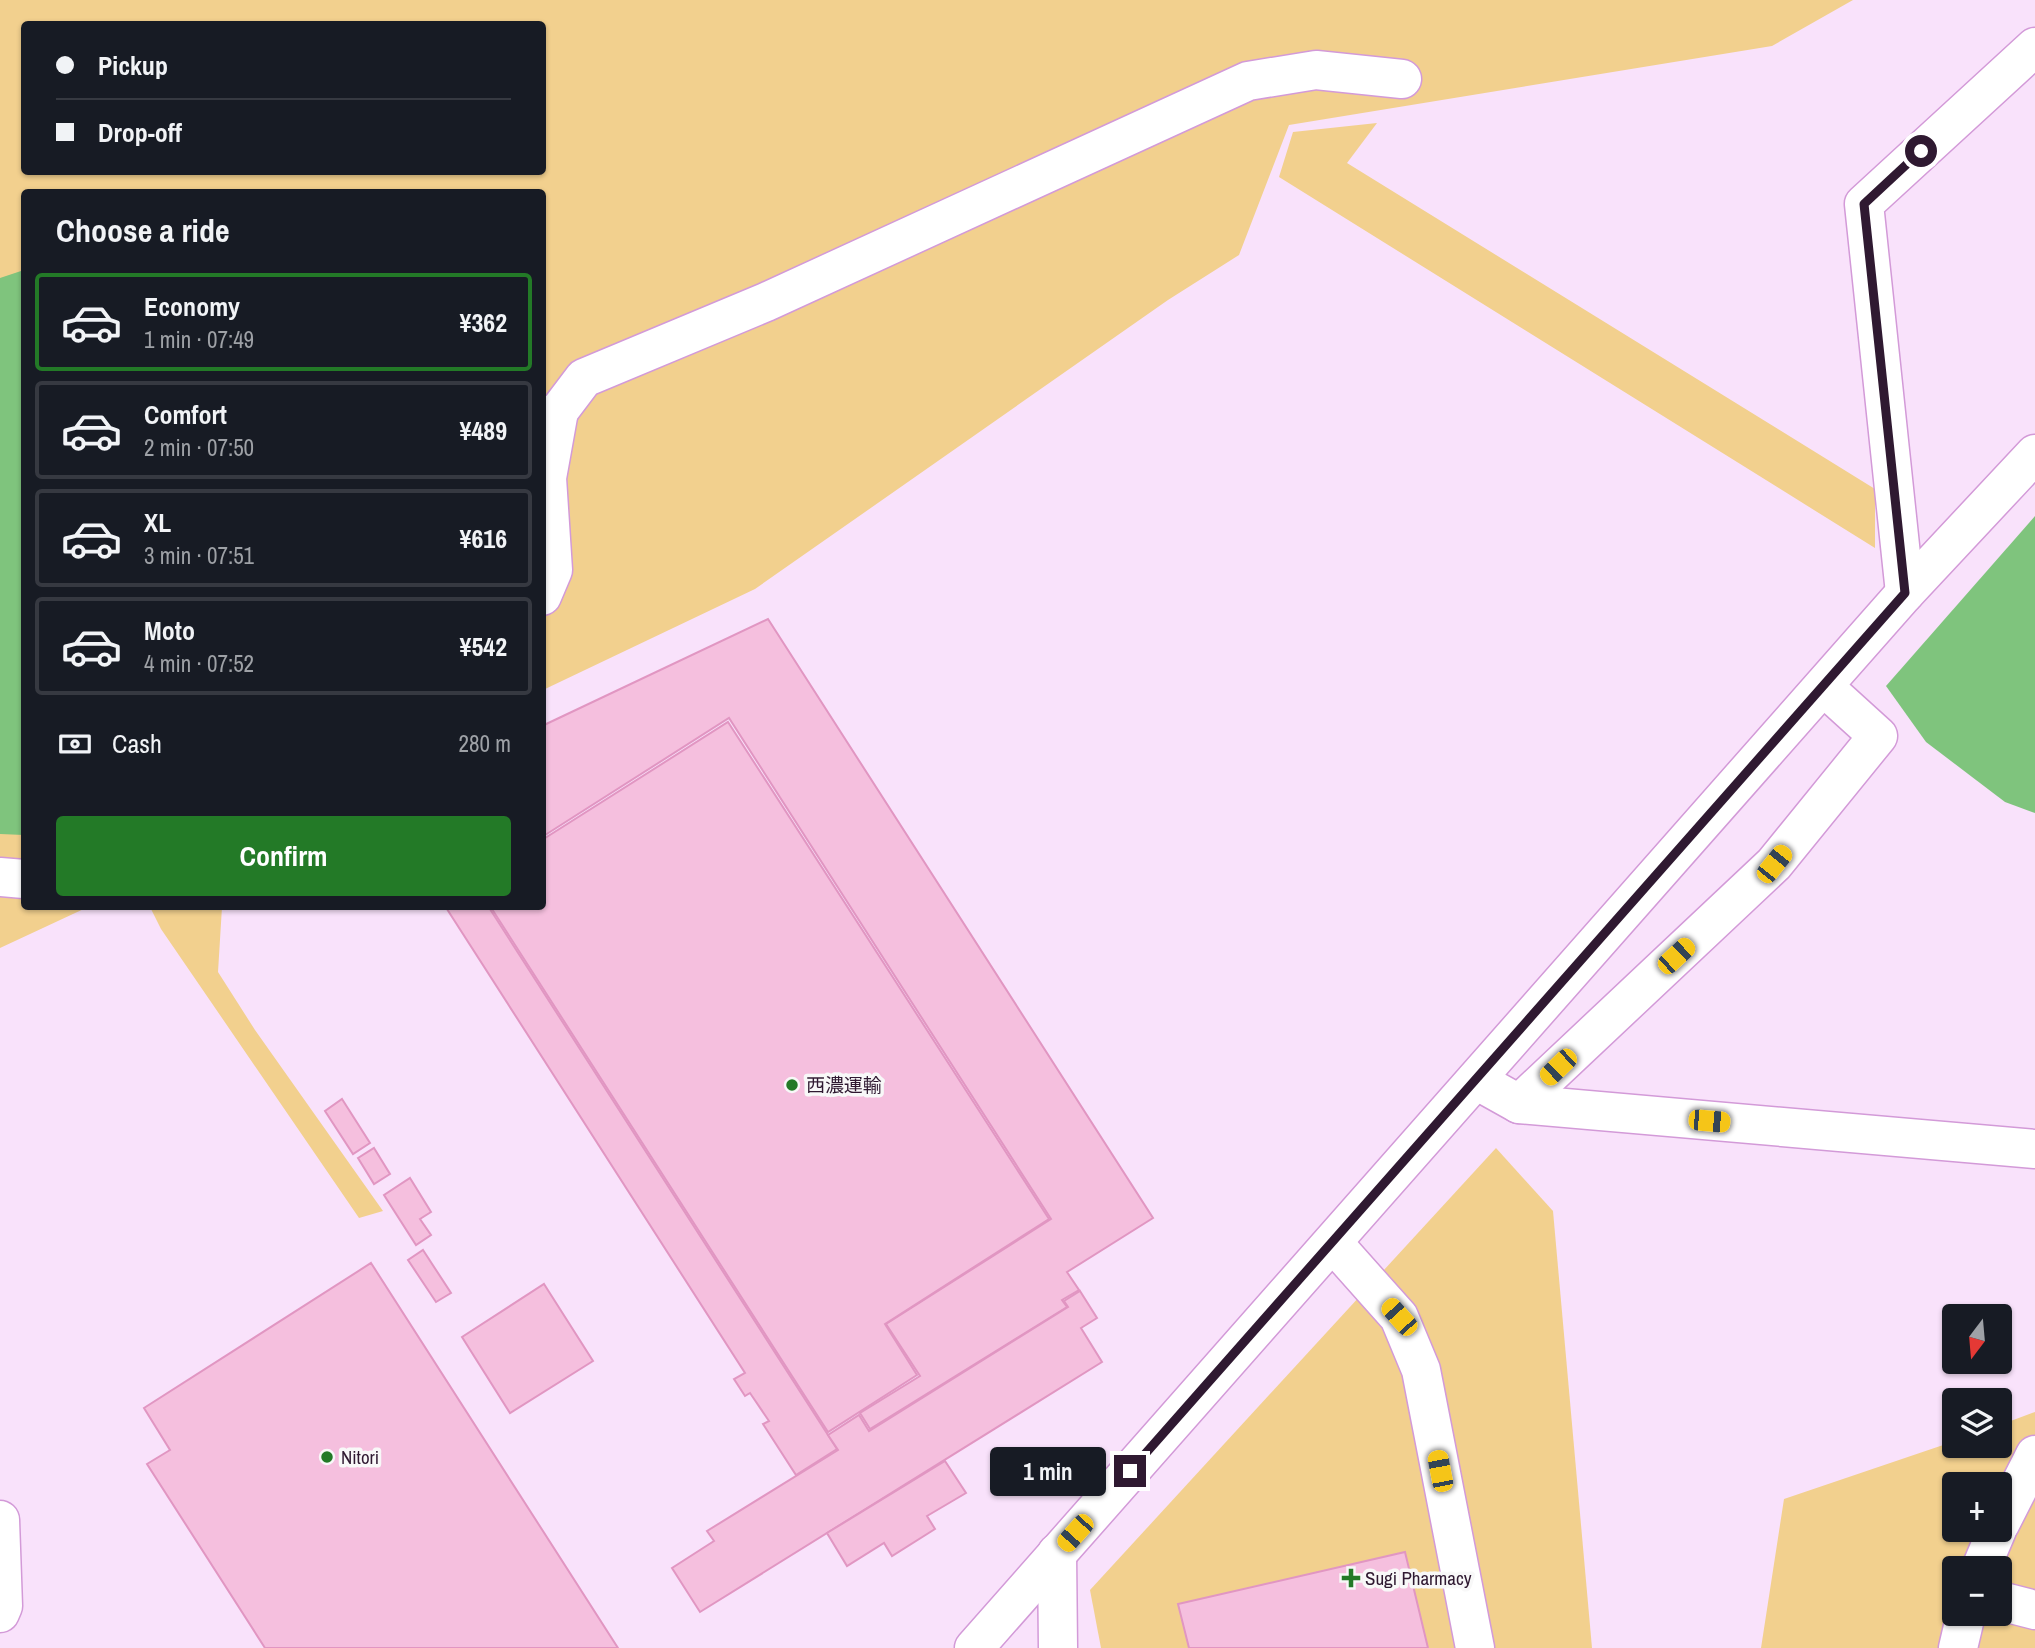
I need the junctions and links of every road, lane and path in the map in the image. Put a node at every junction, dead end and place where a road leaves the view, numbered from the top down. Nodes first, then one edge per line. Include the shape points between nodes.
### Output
1 (2035, 47) edge
2 (1402, 79) dead end
3 (551, 415) edge
4 (2035, 454) edge
5 (546, 586) edge
6 (1905, 593) junction
7 (1824, 687) junction
8 (0, 877) edge
9 (21, 879) edge
10 (1476, 1080) junction
11 (1519, 1104) junction
12 (2035, 1149) edge
13 (1333, 1243) junction
14 (2035, 1455) edge
15 (2012, 1500) edge
16 (0, 1520) edge
17 (1056, 1553) junction
18 (2012, 1604) edge
19 (2035, 1611) edge
20 (0, 1614) edge
21 (1963, 1626) edge
22 (974, 1648) edge
23 (1058, 1648) edge
24 (1475, 1648) edge
25 (1958, 1648) edge

1 - 6 street via 1864,204
2 - 3 street via 1316,70 1248,81 766,302 584,378
3 - 5 street via 547,478 553,569
4 - 6 street
6 - 7 street
7 - 10 street
7 - 11 street via 1878,736 1774,864
8 - 9 street
10 - 11 street
10 - 13 street
11 - 12 street
13 - 17 street
13 - 24 street via 1399,1317 1421,1370
14 - 15 street
16 - 20 street
17 - 22 street
17 - 23 street
18 - 19 street
21 - 25 street

